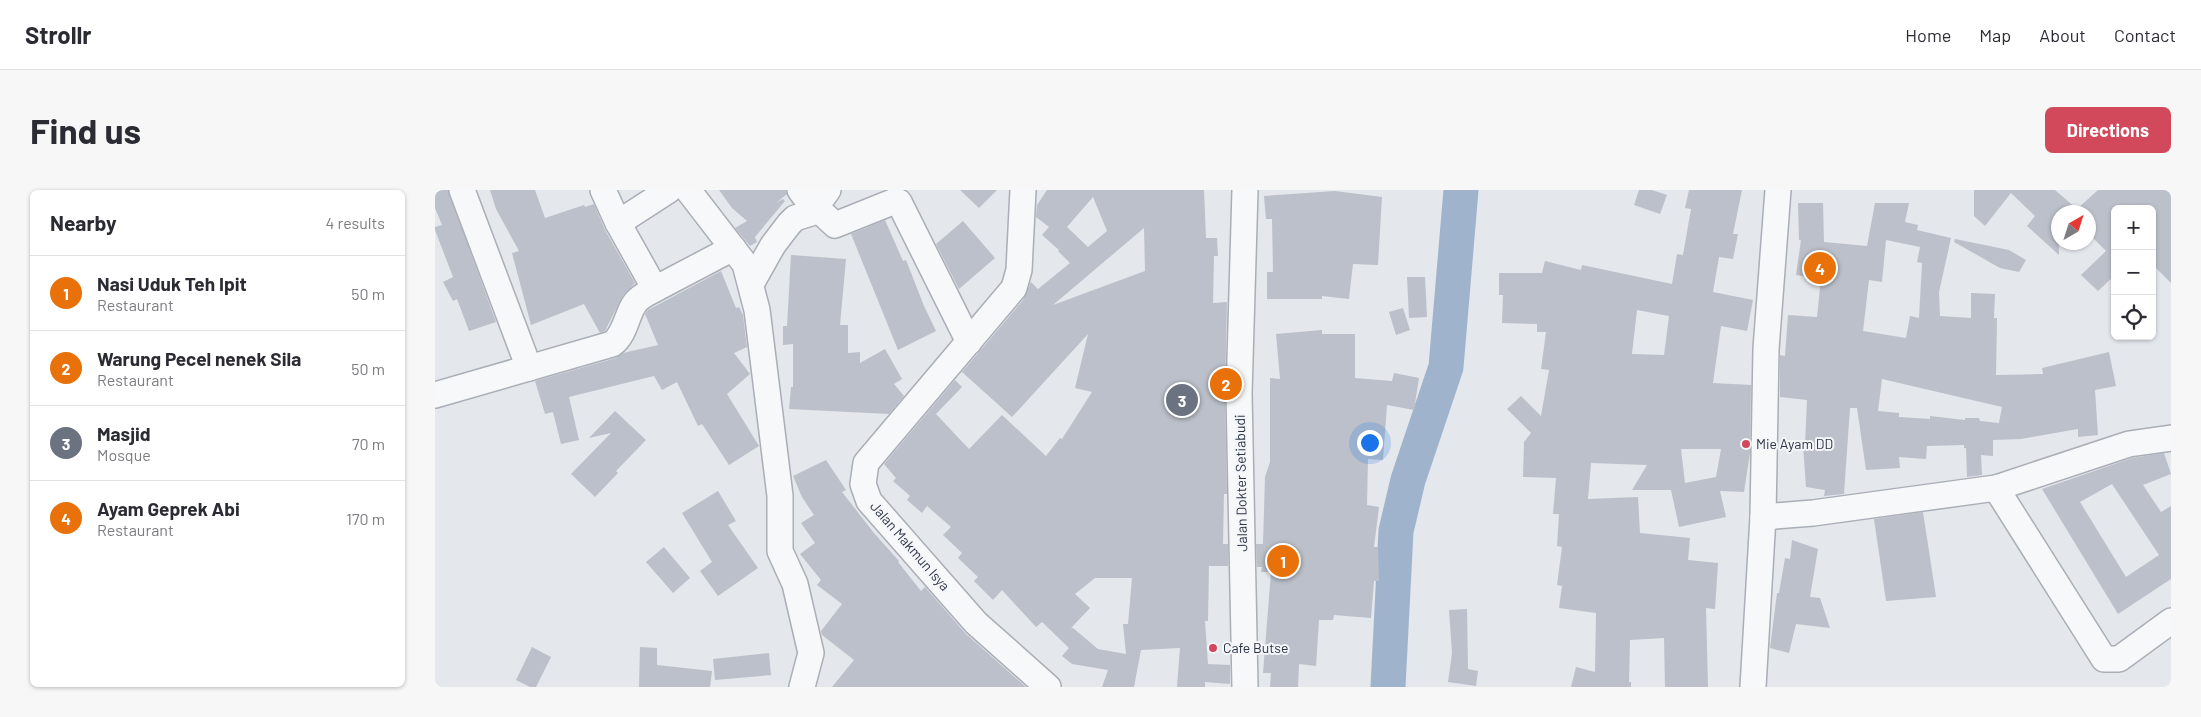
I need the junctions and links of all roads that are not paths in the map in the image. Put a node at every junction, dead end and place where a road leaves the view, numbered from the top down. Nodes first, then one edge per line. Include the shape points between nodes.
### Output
1 (462, 190) edge
2 (603, 190) edge
3 (669, 190) edge
4 (688, 190) edge
5 (1023, 190) edge
6 (1245, 190) edge
7 (1778, 190) edge
8 (815, 196) edge
9 (618, 223) junction
10 (733, 248) junction
11 (751, 284) junction
12 (655, 289) junction
13 (969, 342) junction
14 (529, 368) junction
15 (435, 395) edge
16 (2171, 438) edge
17 (1996, 488) junction
18 (1763, 517) junction
19 (2171, 621) edge
20 (802, 687) edge
21 (1049, 687) edge
22 (1245, 687) edge
23 (1753, 687) edge

1 - 14 street
2 - 9 street
3 - 9 street
4 - 10 street
5 - 13 street, Jalan Makmun Isya via 1019,270 1014,288
6 - 22 street, Jalan Dokter Setiabudi via 1239,394
7 - 18 street via 1766,349
8 - 11 street via 811,213 795,218 789,224
8 - 13 street via 835,225 895,200 899,202
9 - 12 street
10 - 11 street via 745,264
10 - 12 street
11 - 20 street via 780,496 780,551 795,584 811,653
12 - 14 street via 635,303 620,336 612,344
13 - 21 street, Jalan Makmun Isya via 866,464 863,484 869,501 976,623
14 - 15 street
16 - 17 street via 2129,444
17 - 18 street
17 - 19 street via 2104,659 2119,659
18 - 23 street

